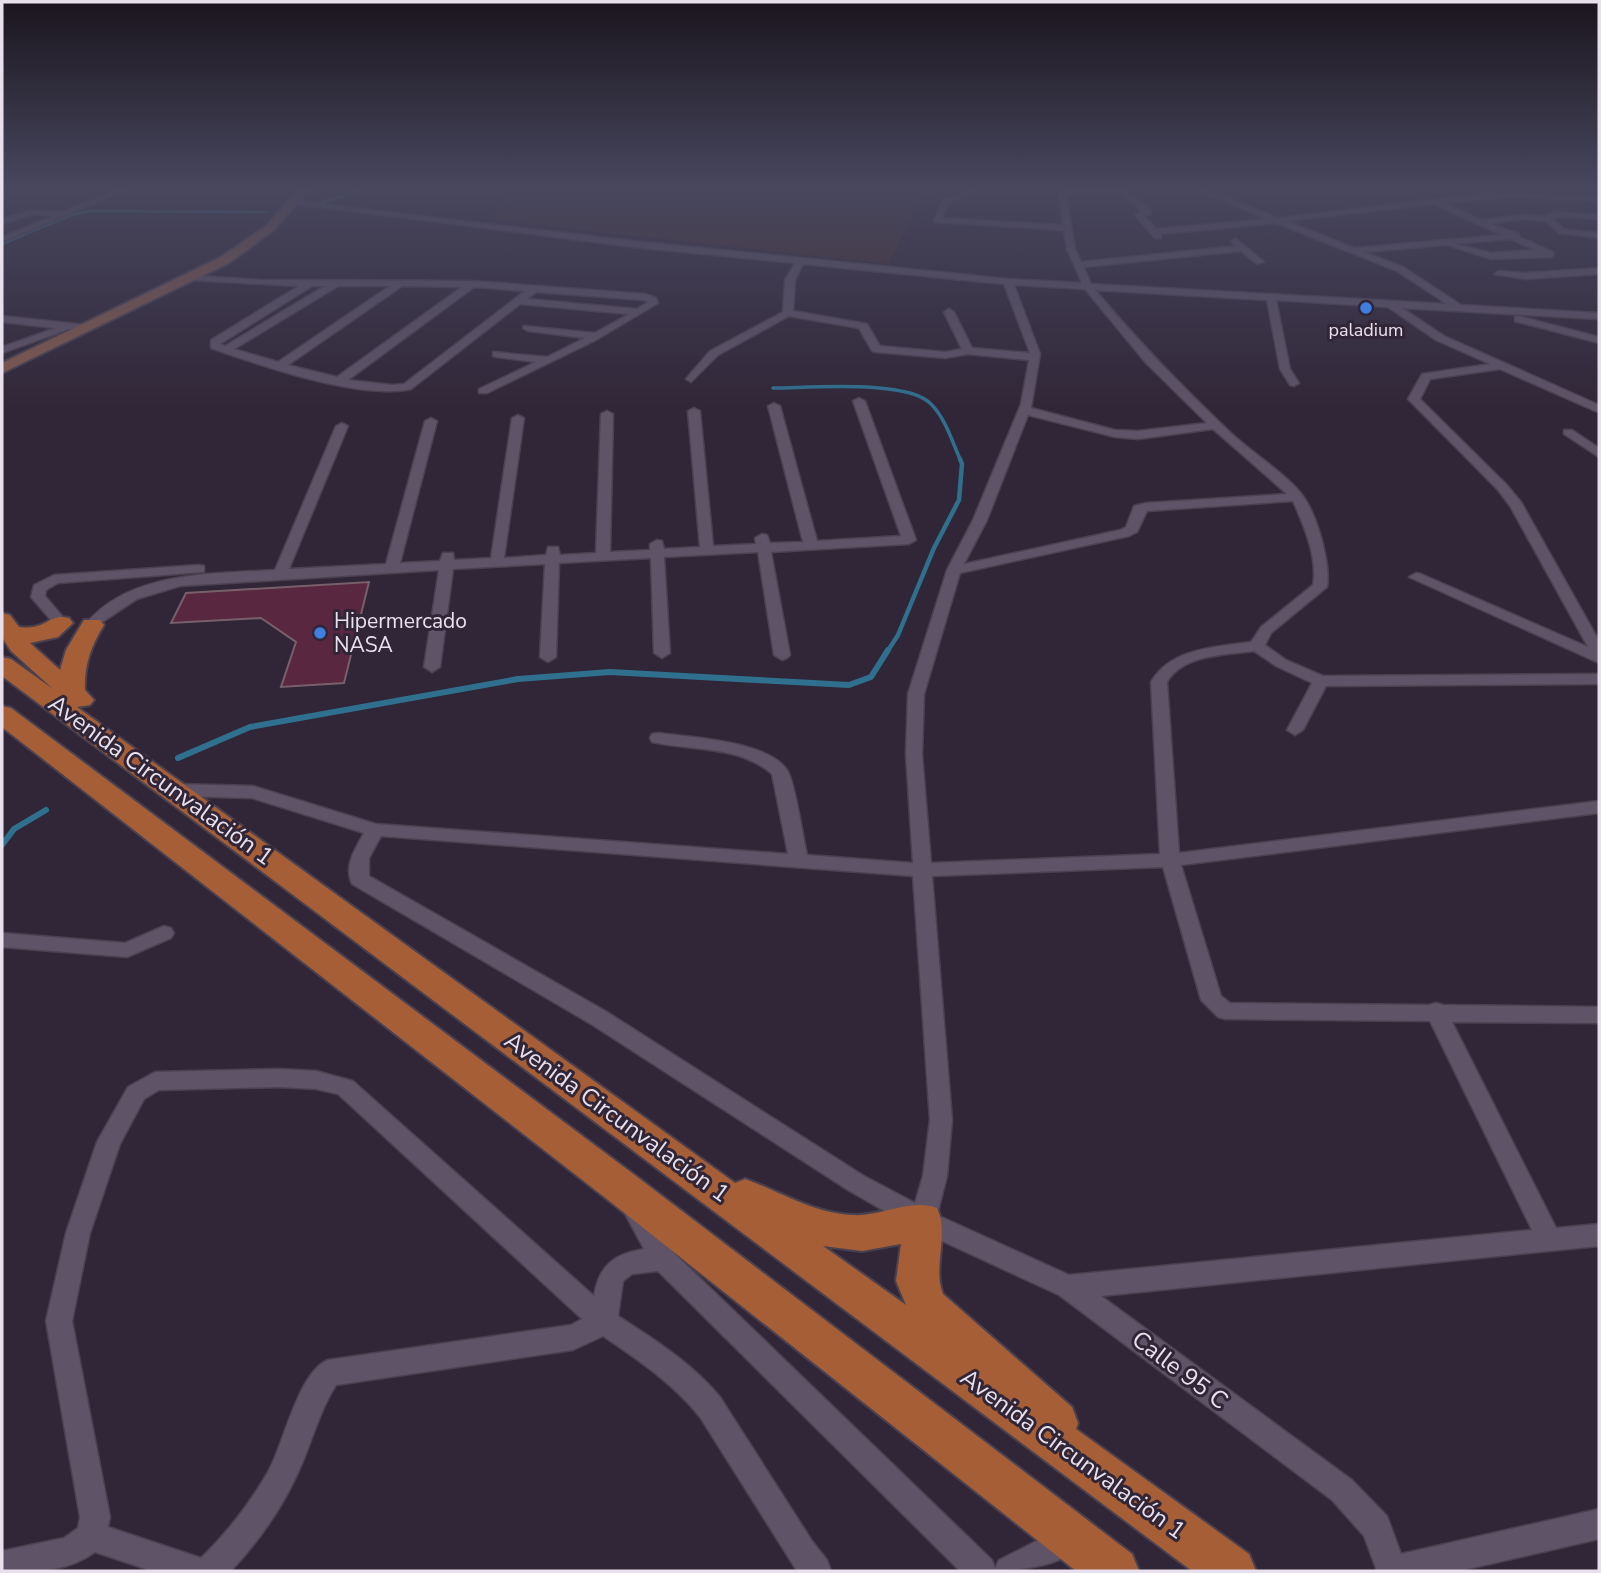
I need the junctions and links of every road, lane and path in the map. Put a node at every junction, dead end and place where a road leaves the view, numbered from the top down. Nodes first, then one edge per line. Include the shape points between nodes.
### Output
1 (216, 262) edge
2 (800, 262) edge
3 (804, 262) edge
4 (1103, 262) edge
5 (1382, 262) edge
6 (1078, 265) joint
7 (1599, 271) edge
8 (1499, 274) dead end
9 (191, 277) junction
10 (1008, 282) junction
11 (310, 283) junction
12 (337, 283) junction
13 (401, 283) junction
14 (472, 284) junction
15 (1088, 287) junction
16 (535, 288) junction
17 (1270, 298) junction
18 (518, 301) junction
19 (1392, 305) junction
20 (1460, 309) junction
21 (1480, 310) junction
22 (640, 312) junction
23 (949, 312) dead end
24 (788, 313) junction
25 (1599, 316) edge
26 (2, 319) edge
27 (71, 326) junction
28 (86, 328) junction
29 (528, 328) dead end
30 (596, 336) junction
31 (1599, 340) edge
32 (2, 350) edge
33 (226, 350) junction
34 (968, 351) junction
35 (497, 354) dead end
36 (1035, 357) junction
37 (548, 360) junction
38 (281, 365) junction
39 (1499, 366) junction
40 (2, 369) edge
41 (691, 379) dead end
42 (339, 381) junction
43 (1294, 383) dead end
44 (483, 391) dead end
45 (859, 401) dead end
46 (774, 407) dead end
47 (1599, 409) edge
48 (1024, 410) junction
49 (694, 411) dead end
50 (607, 414) dead end
51 (519, 418) dead end
52 (431, 421) dead end
53 (1215, 425) junction
54 (342, 426) dead end
55 (1568, 432) dead end
56 (1599, 453) edge
57 (1298, 497) junction
58 (809, 540) junction
59 (763, 543) junction
60 (707, 546) junction
61 (657, 549) junction
62 (604, 552) junction
63 (554, 554) junction
64 (498, 557) junction
65 (448, 560) junction
66 (393, 563) junction
67 (282, 569) junction
68 (954, 570) junction
69 (1416, 578) dead end
70 (61, 623) joint
71 (92, 625) joint
72 (5, 639) edge
73 (1257, 646) junction
74 (662, 653) dead end
75 (782, 655) dead end
76 (1599, 656) edge
77 (548, 657) dead end
78 (432, 667) dead end
79 (1599, 679) edge
80 (1321, 681) junction
81 (72, 692) junction
82 (7, 719) edge
83 (1295, 730) dead end
84 (658, 738) dead end
85 (140, 763) junction
86 (176, 790) junction
87 (1596, 812) edge
88 (375, 830) junction
89 (1170, 860) junction
90 (799, 861) junction
91 (923, 870) junction
92 (164, 933) dead end
93 (2, 940) edge
94 (1436, 1011) junction
95 (1599, 1014) edge
96 (692, 1172) junction
97 (622, 1188) junction
98 (923, 1220) junction
99 (1599, 1235) edge
100 (1549, 1240) junction
101 (663, 1259) junction
102 (1068, 1287) junction
103 (604, 1322) junction
104 (1132, 1497) junction
105 (1599, 1524) edge
106 (92, 1536) junction
107 (1071, 1538) junction
108 (2, 1566) edge
109 (196, 1571) edge
110 (210, 1571) edge
111 (817, 1571) edge
112 (981, 1571) edge
113 (1010, 1571) edge
114 (1115, 1571) edge
115 (1232, 1571) edge
116 (1393, 1571) edge

1 - 9 street
2 - 24 street via 790,280
3 - 10 street
4 - 6 street
5 - 20 street
6 - 15 street
7 - 8 street
9 - 11 street
9 - 28 street
10 - 15 street
10 - 36 street
11 - 12 street
11 - 33 street via 215,342
12 - 13 street
12 - 33 street
13 - 14 street
13 - 38 street
14 - 16 street
14 - 42 street
15 - 17 street
15 - 53 street via 1150,361
16 - 18 street
16 - 22 street via 653,300
17 - 19 street
17 - 43 street via 1285,369
18 - 22 street
18 - 42 street via 407,387 388,390
19 - 20 street
19 - 39 street via 1440,338
20 - 21 street
21 - 25 street
21 - 31 street
22 - 30 street
23 - 34 street
24 - 34 street via 863,326 876,349 945,355
24 - 41 street via 714,353
26 - 27 street
27 - 28 street
27 - 32 street
28 - 40 street
29 - 30 street
30 - 37 street
33 - 38 street
34 - 36 street
35 - 37 street
36 - 48 street
37 - 44 street
38 - 42 street
39 - 47 street
39 - 76 street via 1426,376 1415,403 1516,505
45 - 58 street via 908,535
46 - 58 street
48 - 53 street via 1127,434
48 - 68 street via 980,520
49 - 60 street
50 - 62 street
51 - 64 street
52 - 66 street
53 - 57 street
54 - 67 street
55 - 56 street
57 - 68 street via 1146,507 1139,509 1132,529 1124,533
57 - 73 street via 1311,527 1322,582 1266,630
58 - 59 street
59 - 60 street
59 - 75 street
60 - 61 street
61 - 62 street
61 - 74 street
62 - 63 street
63 - 64 street
63 - 77 street
64 - 65 street
65 - 66 street
65 - 78 street
66 - 67 street
67 - 70 street via 54,579 39,588 38,597
67 - 71 street via 153,588 121,602
68 - 91 street via 916,694 914,754
69 - 76 street
70 - 72 main road via 38,636
71 - 81 main road via 71,668
72 - 81 main road
72 - 85 main road, Avenida Circunvalación 1
73 - 80 street via 1280,663
73 - 89 street via 1195,656 1161,675
79 - 80 street
80 - 83 street
81 - 85 main road
82 - 97 main road, Avenida Circunvalación 1
84 - 90 street via 756,755 773,764 780,772
85 - 86 main road, Avenida Circunvalación 1
86 - 88 street via 253,792
86 - 96 main road, Avenida Circunvalación 1
87 - 89 street
88 - 90 street
88 - 98 street, Calle 95 C via 360,858 359,878 599,1018 856,1183
89 - 91 street
89 - 94 street via 1213,1000 1225,1011
90 - 91 street
91 - 98 street via 941,1120
92 - 93 street via 127,950
94 - 95 street
94 - 100 street
96 - 98 main road via 796,1220 852,1233
96 - 104 main road, Avenida Circunvalación 1
97 - 101 street
97 - 107 main road, Avenida Circunvalación 1
98 - 102 street, Calle 95 C
98 - 104 main road via 917,1281 927,1307
99 - 100 street
100 - 102 street
101 - 103 street via 620,1266 608,1281
101 - 112 street
102 - 116 street, Calle 95 C via 1342,1490 1376,1527
103 - 106 street via 345,1087 279,1078 155,1081 136,1093 109,1142 78,1233 59,1321 95,1517
103 - 110 street via 573,1337 328,1373 313,1393 284,1472 232,1551
103 - 111 street via 664,1363 702,1397
104 - 115 main road, Avenida Circunvalación 1
105 - 116 street
106 - 108 street via 70,1552
106 - 109 street
107 - 113 street
107 - 114 main road, Avenida Circunvalación 1

